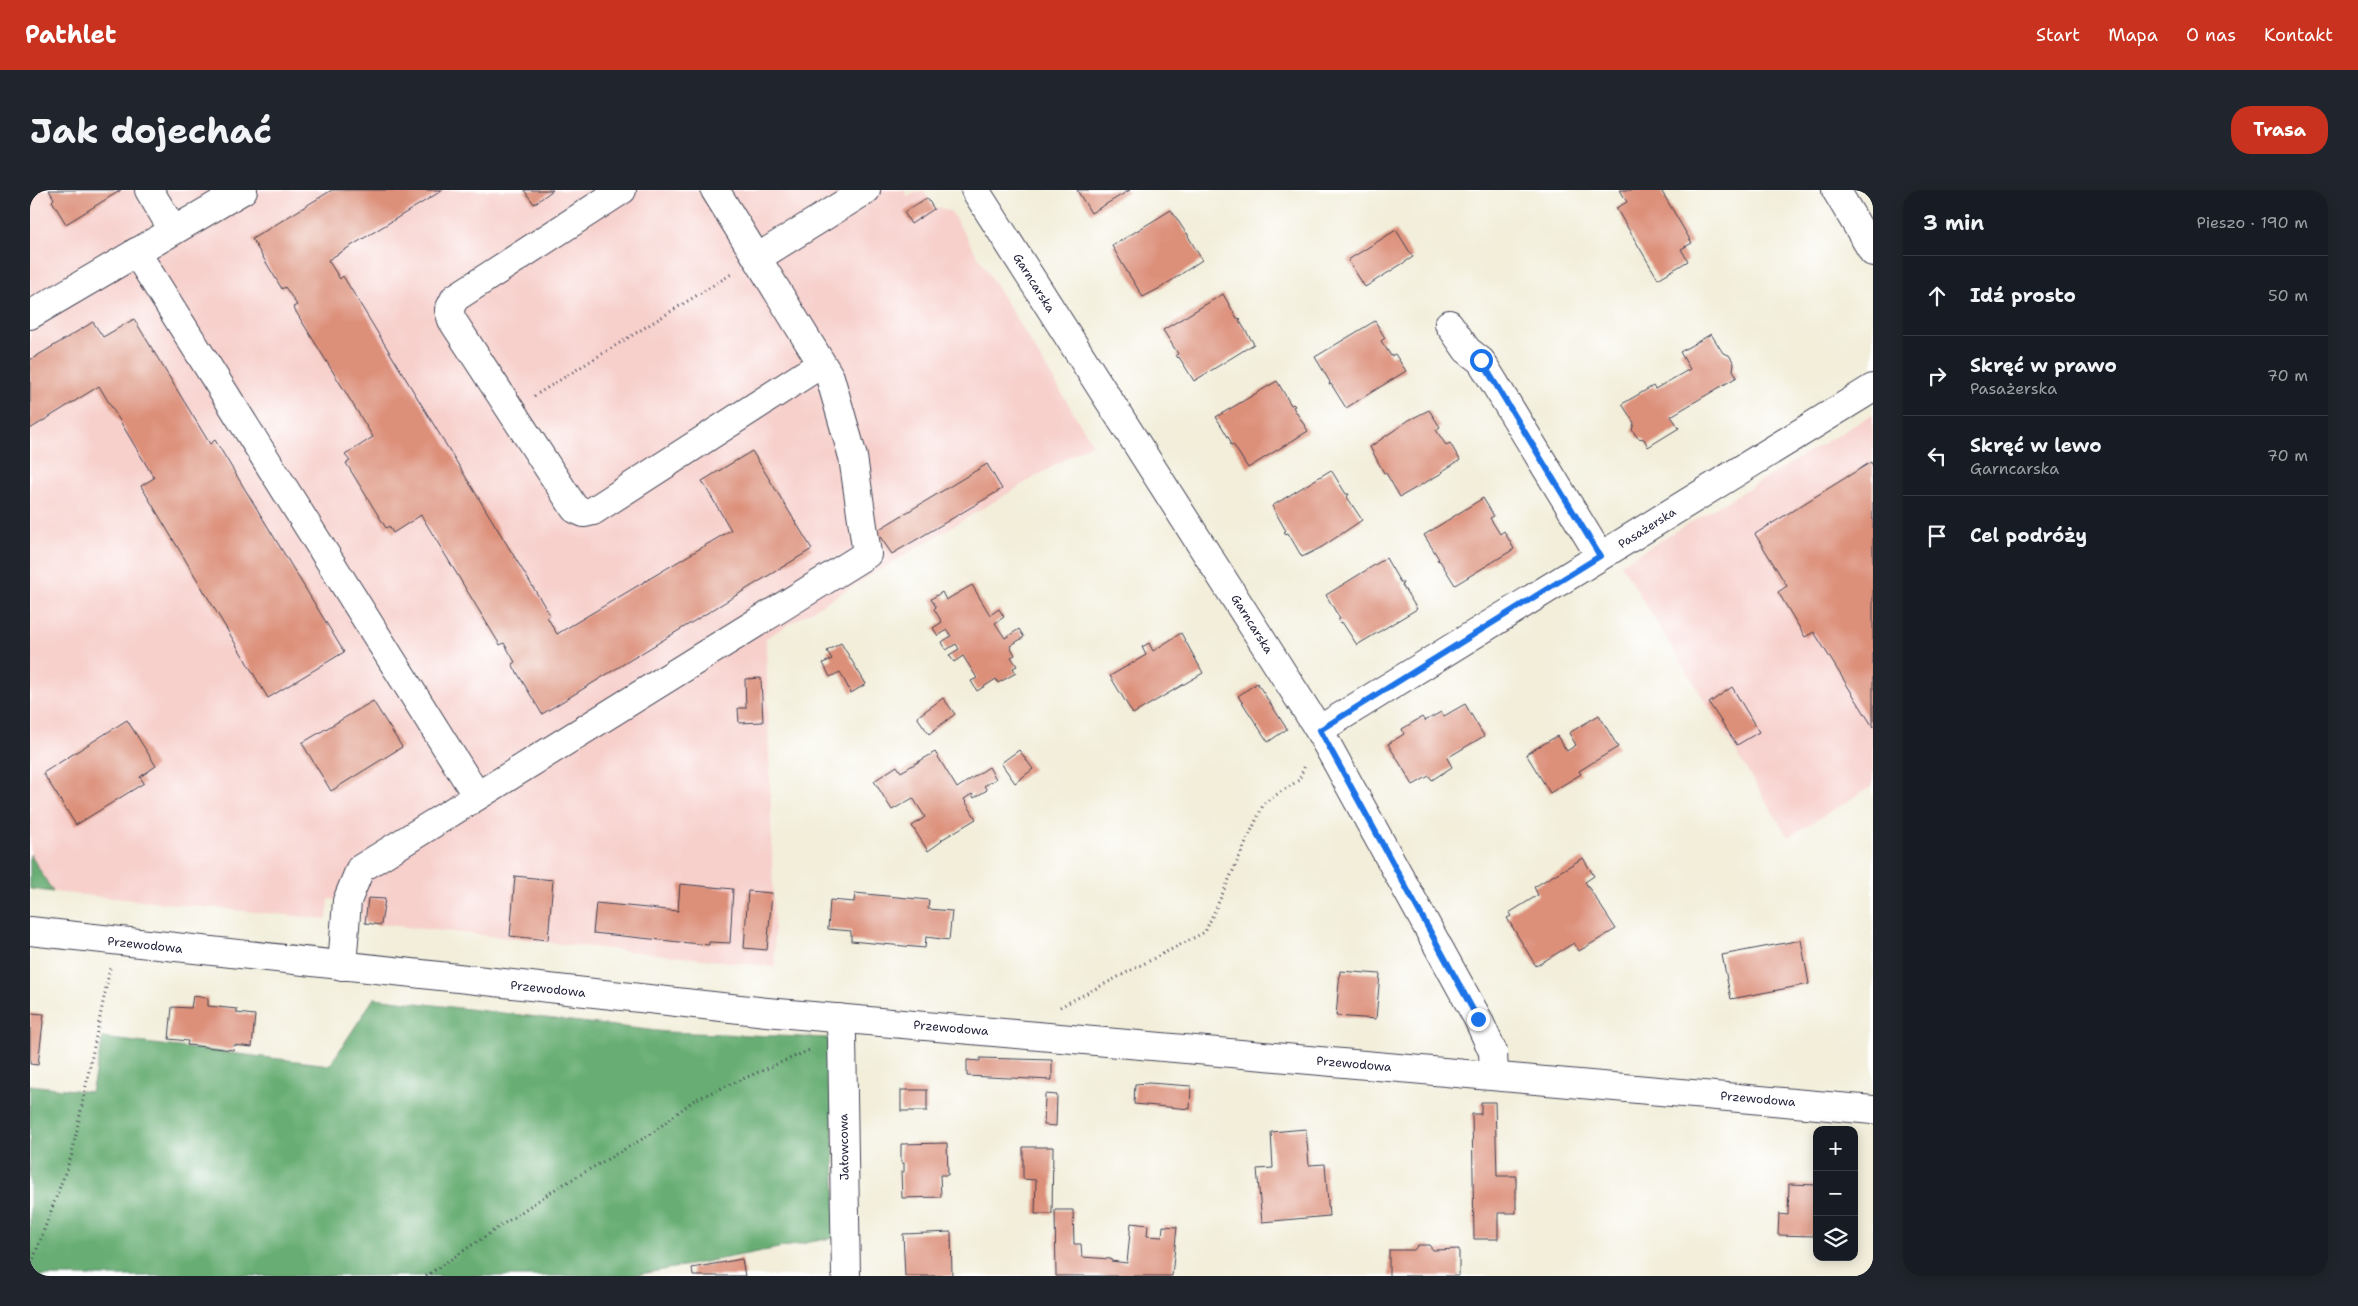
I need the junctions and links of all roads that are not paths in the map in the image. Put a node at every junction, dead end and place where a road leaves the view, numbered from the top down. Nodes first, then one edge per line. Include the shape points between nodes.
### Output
1 (149, 190) edge
2 (244, 190) edge
3 (622, 190) edge
4 (715, 190) edge
5 (866, 190) edge
6 (976, 190) edge
7 (1836, 190) edge
8 (173, 230) junction
9 (136, 252) junction
10 (1873, 252) edge
11 (757, 258) junction
12 (30, 315) edge
13 (1449, 324) dead end
14 (821, 364) junction
15 (1873, 388) edge
16 (1600, 556) junction
17 (1320, 730) junction
18 (478, 796) junction
19 (30, 931) edge
20 (342, 966) junction
21 (840, 1027) junction
22 (1494, 1076) junction
23 (1873, 1110) edge
24 (846, 1276) edge

1 - 8 street
2 - 8 street
3 - 14 street via 452,301 449,310 452,320 572,505 588,513
4 - 11 street
5 - 11 street
6 - 17 street, Garncarska
7 - 10 street
8 - 9 street
9 - 12 street
9 - 18 street
11 - 14 street
13 - 16 street via 1467,350 1481,360
14 - 18 street via 830,377 853,457 867,554
15 - 16 street, Pasażerska
16 - 17 street, Pasażerska
17 - 22 street, Garncarska via 1478,1019 1492,1052
18 - 20 street via 360,869 347,901
19 - 20 street, Przewodowa
20 - 21 street, Przewodowa
21 - 22 street, Przewodowa via 1047,1037
21 - 24 street, Jałowcowa
22 - 23 street, Przewodowa

